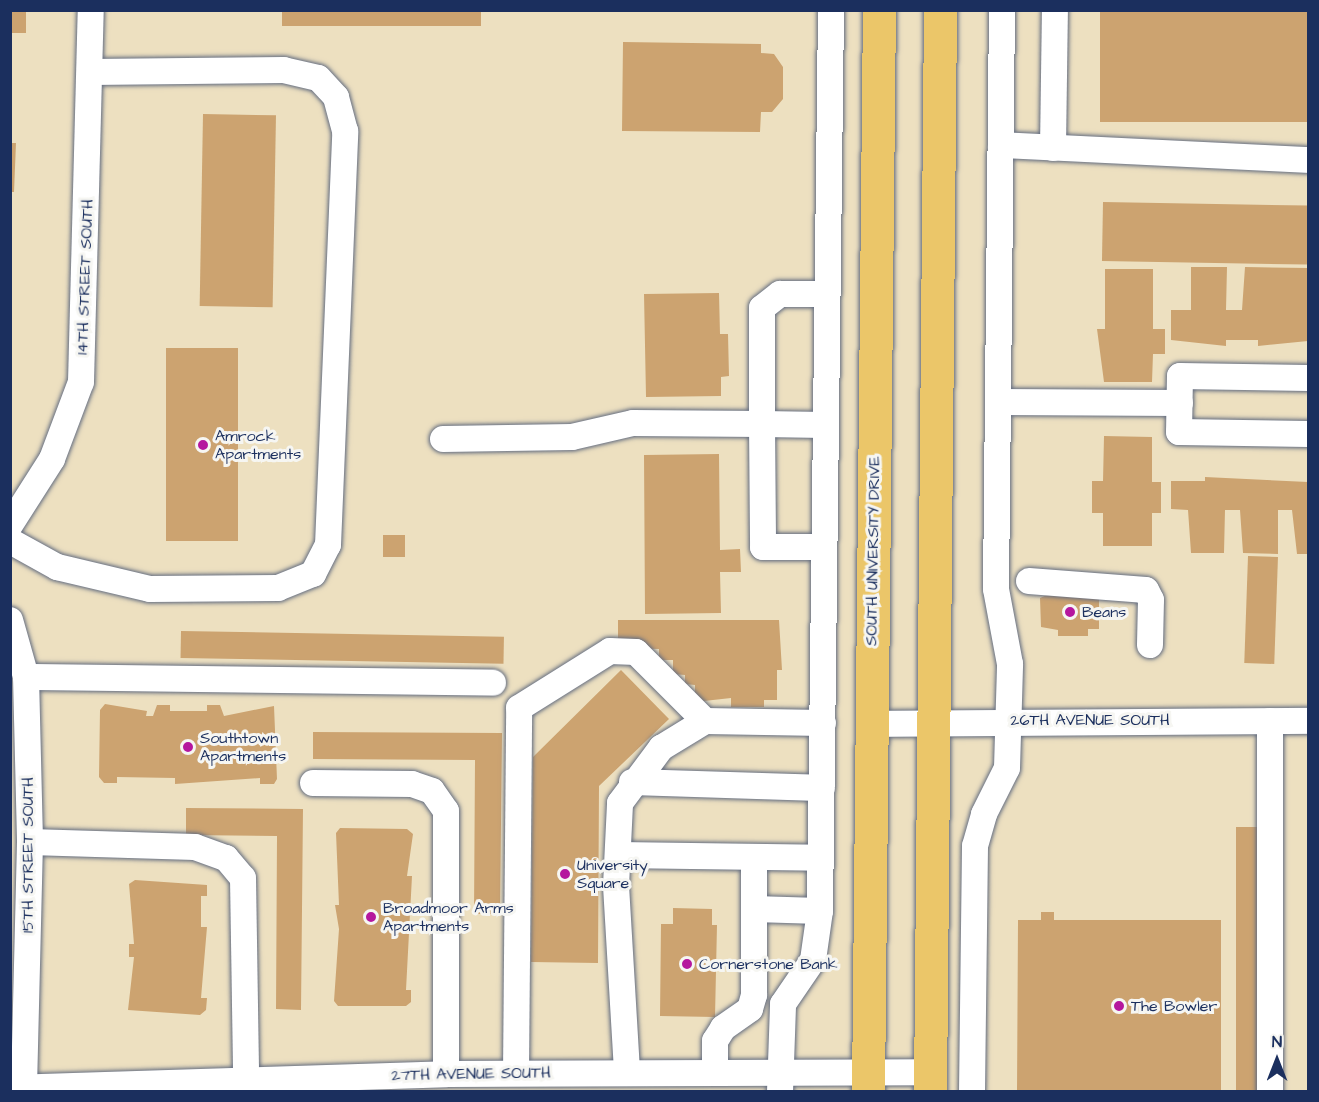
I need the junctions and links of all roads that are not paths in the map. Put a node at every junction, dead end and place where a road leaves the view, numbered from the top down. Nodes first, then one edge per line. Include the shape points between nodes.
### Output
1 (91, 10) edge
2 (831, 10) edge
3 (879, 10) edge
4 (921, 10) edge
5 (940, 10) edge
6 (1002, 10) edge
7 (1055, 10) edge
8 (940, 50) junction
9 (90, 72) junction
10 (1001, 145) junction
11 (1053, 148) junction
12 (1308, 160) edge
13 (826, 294) junction
14 (1308, 378) edge
15 (999, 402) junction
16 (1180, 403) junction
17 (762, 424) junction
18 (825, 425) junction
19 (1308, 434) edge
20 (443, 439) dead end
21 (10, 525) edge
22 (10, 541) edge
23 (824, 547) junction
24 (1029, 581) dead end
25 (10, 620) edge
26 (1150, 645) dead end
27 (26, 677) junction
28 (494, 683) dead end
29 (1007, 720) junction
30 (705, 721) junction
31 (1270, 721) junction
32 (1308, 721) edge
33 (936, 722) junction
34 (823, 723) junction
35 (871, 724) junction
36 (632, 782) junction
37 (313, 783) dead end
38 (822, 788) junction
39 (30, 842) junction
40 (618, 855) junction
41 (754, 857) junction
42 (821, 858) junction
43 (754, 909) junction
44 (820, 911) junction
45 (627, 1071) junction
46 (716, 1071) junction
47 (516, 1073) junction
48 (446, 1074) junction
49 (246, 1079) junction
50 (780, 1081) edge
51 (868, 1081) edge
52 (931, 1082) edge
53 (483, 1083) edge
54 (20, 1089) edge
55 (972, 1092) edge
56 (1270, 1092) edge

1 - 9 street, 14TH STREET SOUTH
2 - 13 street
3 - 35 main road, SOUTH UNIVERSITY DRIVE
4 - 8 main road
5 - 8 main road
6 - 10 street
7 - 11 street
8 - 33 main road
9 - 21 street, 14TH STREET SOUTH via 81,382 52,459 23,513
9 - 22 street via 284,70 318,78 336,96 345,131 328,545 313,574 278,588 150,589 57,567
10 - 11 street
10 - 15 street
11 - 12 street
13 - 17 street via 780,294 762,308
13 - 18 street
14 - 16 street via 1180,376
15 - 16 street
15 - 29 street via 996,589 1010,664
16 - 19 street via 1179,432
17 - 18 street
17 - 20 street via 633,423 572,437
17 - 23 street via 763,547
18 - 23 street
23 - 34 street
24 - 26 street via 1146,590 1151,600
25 - 27 street, 15TH STREET SOUTH
27 - 28 street
27 - 39 street, 15TH STREET SOUTH
29 - 31 street, 26TH AVENUE SOUTH
29 - 33 street, 26TH AVENUE SOUTH
29 - 55 street via 1007,768 984,814 975,846
30 - 34 street
30 - 36 street via 661,748
30 - 47 street via 636,652 610,651 519,708
31 - 32 street, 26TH AVENUE SOUTH
31 - 56 street
33 - 35 street, 26TH AVENUE SOUTH
33 - 52 main road
34 - 38 street
35 - 51 main road, SOUTH UNIVERSITY DRIVE
36 - 38 street
36 - 40 street via 620,803
37 - 48 street via 412,784 432,791 446,811
38 - 42 street
39 - 49 street via 195,847 226,858 243,878
39 - 54 street, 15TH STREET SOUTH
40 - 41 street
40 - 45 street
41 - 42 street
41 - 43 street
42 - 44 street
43 - 44 street
43 - 46 street via 754,995 750,1009 723,1028 716,1041
44 - 50 street via 813,960 783,1004
45 - 46 street, 27TH AVENUE SOUTH
45 - 47 street, 27TH AVENUE SOUTH
46 - 50 street, 27TH AVENUE SOUTH
47 - 53 street, 27TH AVENUE SOUTH
48 - 49 street, 27TH AVENUE SOUTH
48 - 53 street, 27TH AVENUE SOUTH
49 - 54 street, 27TH AVENUE SOUTH
50 - 51 street, 27TH AVENUE SOUTH
51 - 52 street, 27TH AVENUE SOUTH

